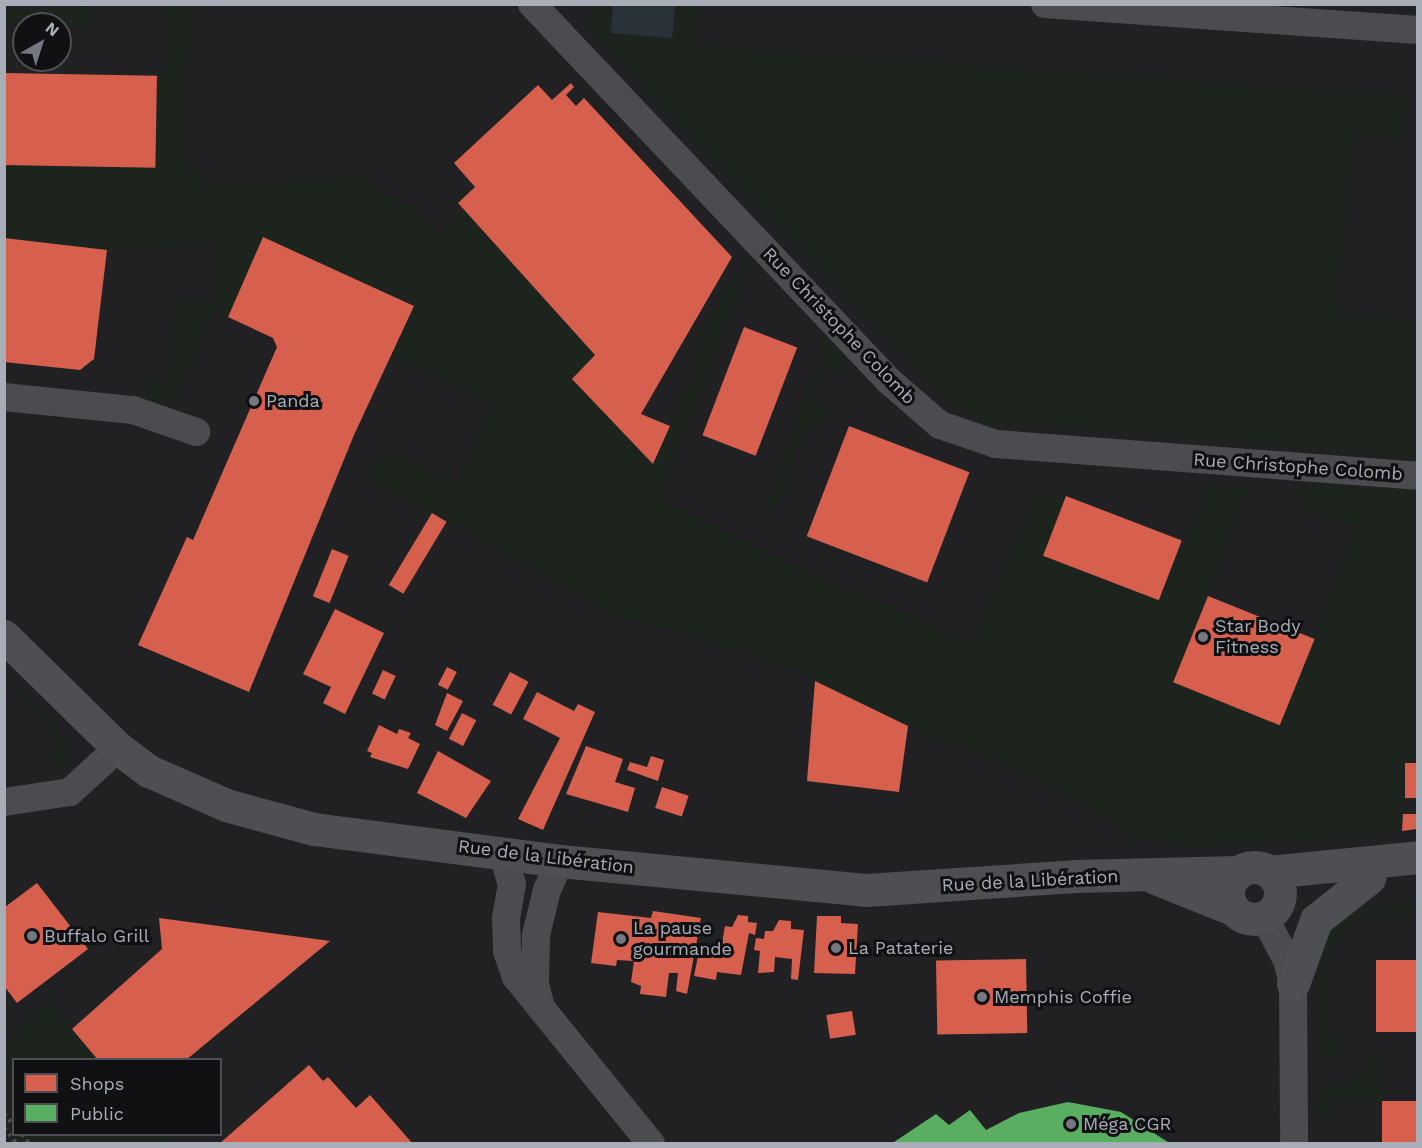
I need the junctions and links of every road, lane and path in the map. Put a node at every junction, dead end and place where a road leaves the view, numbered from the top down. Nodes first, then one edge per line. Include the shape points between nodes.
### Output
1 (532, 4) edge
2 (1045, 4) edge
3 (1347, 16) edge
4 (1418, 30) edge
5 (4, 397) edge
6 (196, 432) dead end
7 (1418, 476) edge
8 (4, 636) edge
9 (118, 748) junction
10 (11, 795) edge
11 (502, 852) junction
12 (1418, 857) edge
13 (560, 861) junction
14 (1254, 872) junction
15 (1151, 877) junction
16 (1369, 879) junction
17 (1418, 879) edge
18 (1258, 911) junction
19 (1293, 984) junction
20 (542, 1010) junction
21 (4, 1128) edge
22 (17, 1143) edge
23 (651, 1143) edge
24 (1294, 1143) edge

1 - 7 street, Rue Christophe Colomb via 889,381 939,425 996,444
2 - 3 street
3 - 4 street
5 - 6 street via 133,410
8 - 9 main road, Rue de la Libération
9 - 10 street via 70,792
9 - 11 main road, Rue de la Libération via 149,771 200,796 286,823
11 - 13 main road, Rue de la Libération
11 - 20 street via 512,884 506,918 507,951 516,977
12 - 14 main road, Rue de la Libération
13 - 15 main road, Rue de la Libération via 866,891 1075,876
13 - 20 street via 547,890 536,934 535,984
14 - 15 main road, Rue de la Libération via 1184,871
14 - 18 main road via 1278,885
14 - 18 main road via 1228,890
15 - 18 main road, Rue de la Libération
16 - 17 main road
16 - 18 main road via 1333,881
16 - 19 main road via 1316,920
18 - 19 street via 1287,960
19 - 24 street
20 - 23 street
21 - 22 path

